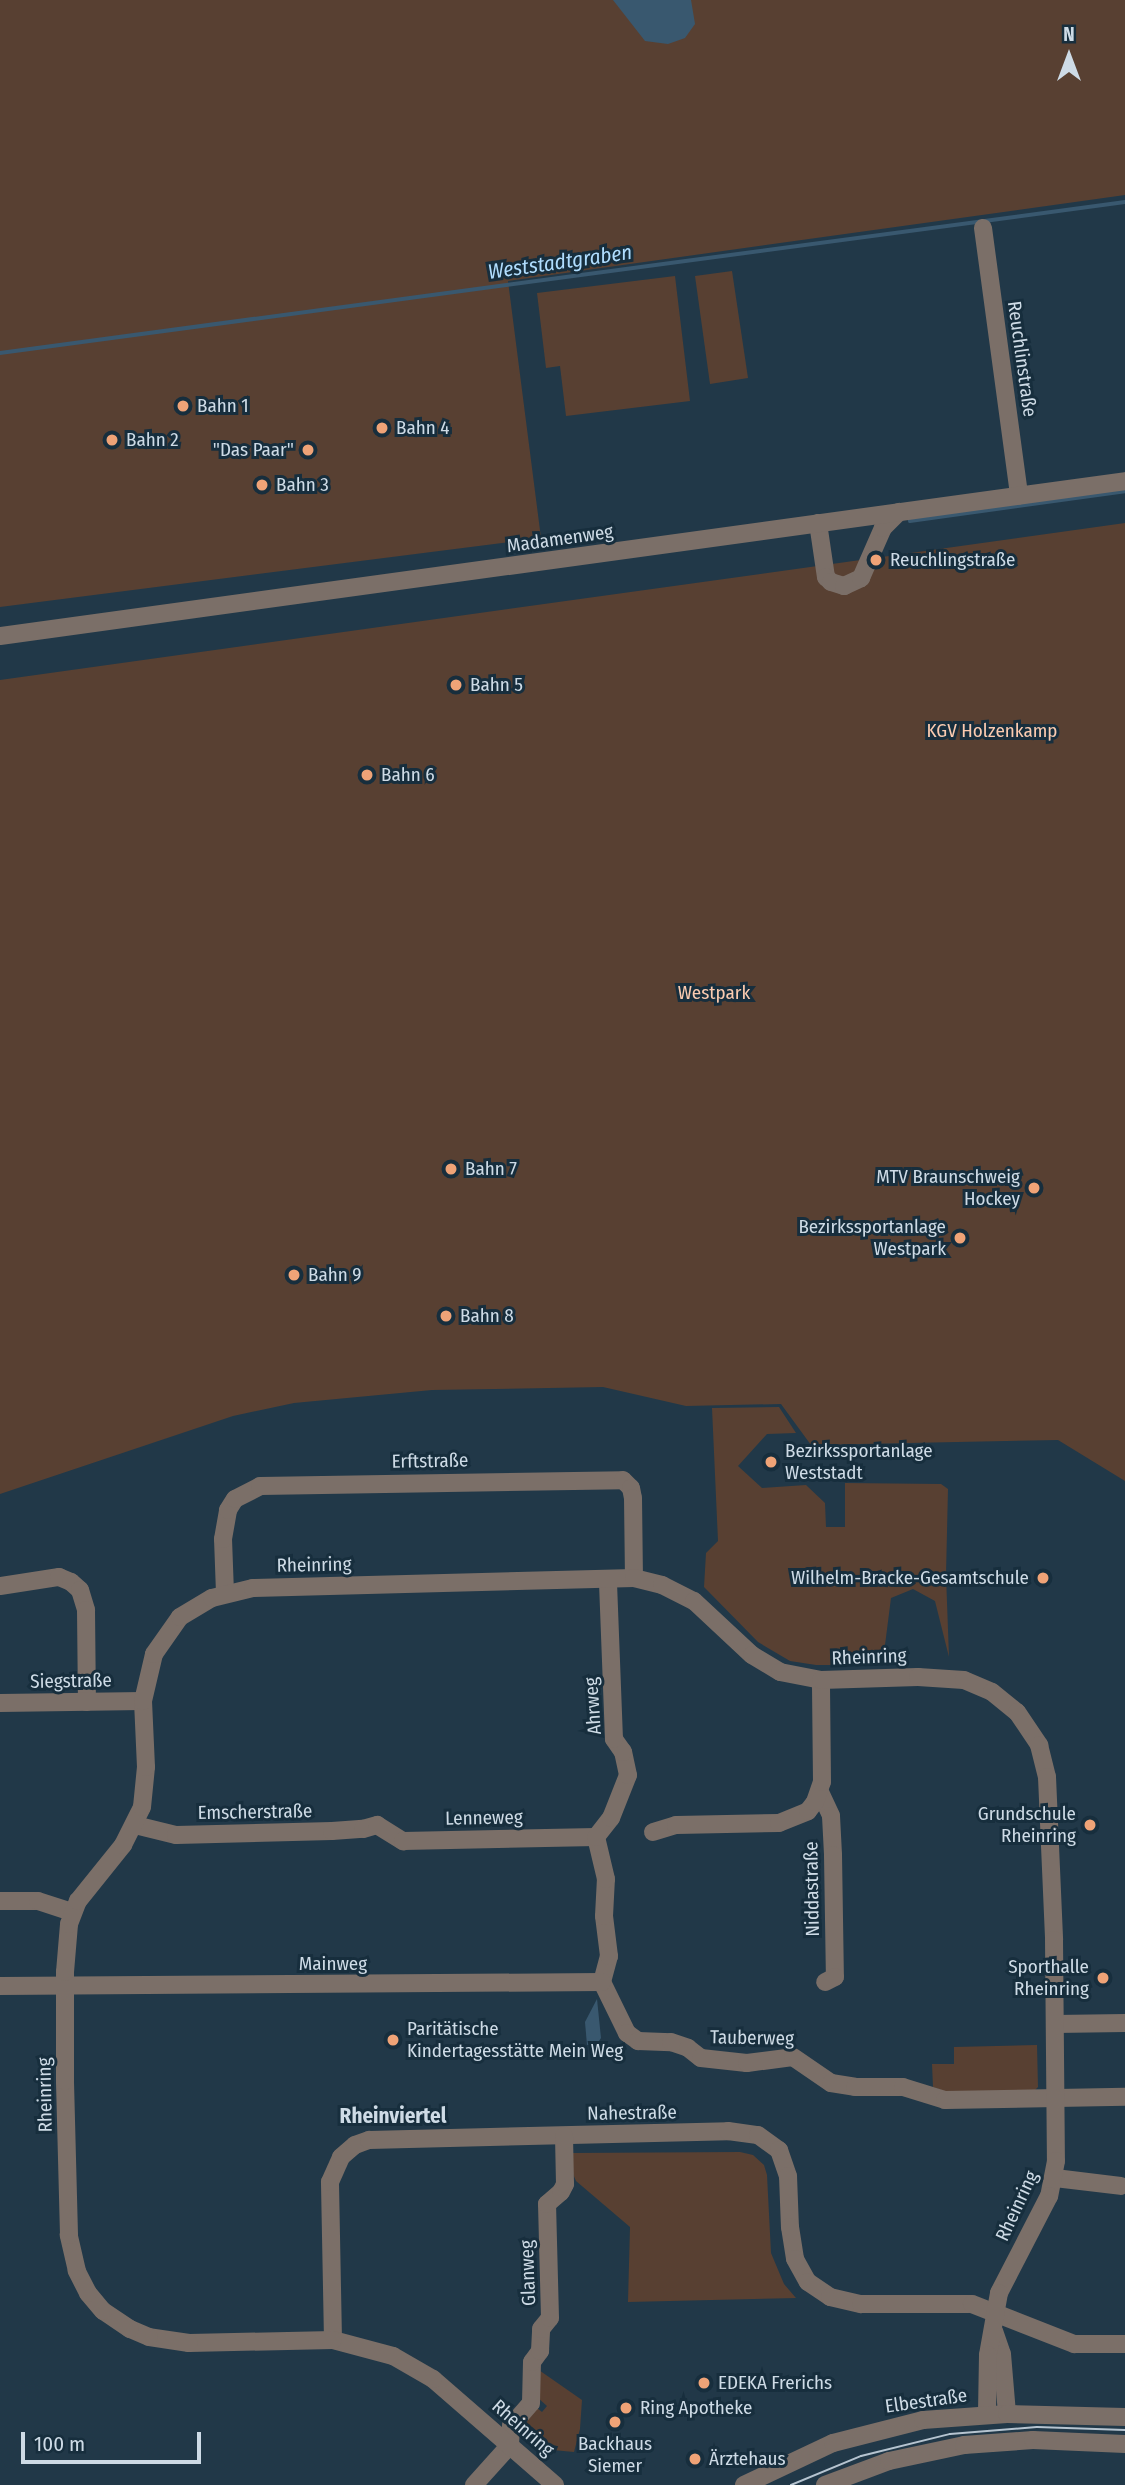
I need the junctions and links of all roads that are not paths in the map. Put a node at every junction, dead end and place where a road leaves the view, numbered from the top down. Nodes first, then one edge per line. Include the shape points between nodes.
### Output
1 (984, 228) dead end
2 (1125, 481) edge
3 (1019, 496) junction
4 (899, 512) junction
5 (818, 523) junction
6 (0, 636) edge
7 (634, 1578) junction
8 (608, 1580) junction
9 (0, 1586) edge
10 (225, 1593) junction
11 (821, 1680) junction
12 (144, 1701) junction
13 (87, 1702) junction
14 (0, 1703) edge
15 (820, 1792) junction
16 (135, 1825) junction
17 (377, 1825) joint
18 (653, 1832) dead end
19 (596, 1837) junction
20 (0, 1901) edge
21 (72, 1912) junction
22 (602, 1982) junction
23 (825, 1982) dead end
24 (0, 1986) edge
25 (65, 1987) junction
26 (1125, 2023) edge
27 (1055, 2024) junction
28 (1125, 2097) edge
29 (1056, 2098) junction
30 (564, 2136) junction
31 (1055, 2178) junction
32 (1121, 2186) dead end
33 (995, 2311) junction
34 (994, 2331) junction
35 (333, 2340) junction
36 (1125, 2344) edge
37 (987, 2414) junction
38 (1007, 2414) junction
39 (1125, 2417) edge
40 (1125, 2444) edge
41 (510, 2445) junction
42 (474, 2485) edge
43 (555, 2485) edge
44 (744, 2485) edge
45 (825, 2485) edge

1 - 3 street, Reuchlinstraße
2 - 3 street, Madamenweg
3 - 4 street, Madamenweg
4 - 5 street, Madamenweg
4 - 5 street via 883,528 861,579 844,586 826,577
5 - 6 street, Madamenweg
7 - 8 street, Rheinring
7 - 10 street, Erftstraße via 633,1498 623,1480 260,1486 235,1499 229,1510 223,1539
7 - 11 street, Rheinring via 694,1601 764,1664 796,1677
8 - 10 street, Rheinring via 266,1587
8 - 19 street, Ahrweg via 614,1739 623,1752 628,1774 611,1818
9 - 13 street via 59,1577 80,1590 86,1610
10 - 12 street, Rheinring via 190,1610 165,1635 150,1665
11 - 15 street, Niddastraße
11 - 27 street, Rheinring via 918,1677 964,1681 1001,1698 1028,1725 1047,1777
12 - 13 street, Siegstraße
12 - 16 street, Rheinring via 145,1788
13 - 14 street, Siegstraße
15 - 18 street, Niddastraße via 808,1811 779,1823 676,1825
15 - 23 street, Niddastraße via 831,1816 835,1977
16 - 17 street, Emscherstraße via 176,1835 332,1831
16 - 21 street, Rheinring
17 - 19 street, Lenneweg via 403,1841
19 - 22 street via 606,1879 604,1924 609,1956
20 - 21 street via 38,1901
21 - 25 street, Rheinring
22 - 25 street, Mainweg
22 - 29 street, Tauberweg via 627,2033 638,2041 671,2042 701,2058 747,2063 793,2057 831,2083 903,2087 945,2099
24 - 25 street, Mainweg
25 - 35 street, Rheinring via 69,2235 77,2272 94,2302 130,2329 172,2342
26 - 27 street
27 - 29 street, Rheinring
28 - 29 street, Tauberweg
29 - 31 street, Rheinring
30 - 33 street, Nahestraße via 758,2135 783,2157 795,2259 818,2290 861,2304 953,2303
30 - 35 street, Nahestraße via 369,2140 349,2148 330,2182
30 - 41 street, Glanweg via 565,2184 547,2204 550,2318 541,2329 540,2351 532,2362 531,2403 511,2426
31 - 32 street
31 - 33 street, Rheinring via 1006,2276
33 - 34 street, Rheinring
33 - 36 street, Nahestraße via 1074,2344
34 - 37 street, Rheinring via 988,2355
34 - 38 street, Rheinring via 1002,2354
35 - 41 street, Rheinring via 372,2349 416,2368
37 - 38 street, Elbestraße
37 - 44 street, Elbestraße via 923,2420 853,2436
38 - 39 street, Elbestraße
40 - 45 street via 1033,2440 964,2445 890,2460
41 - 42 street
41 - 43 street, Rheinring

